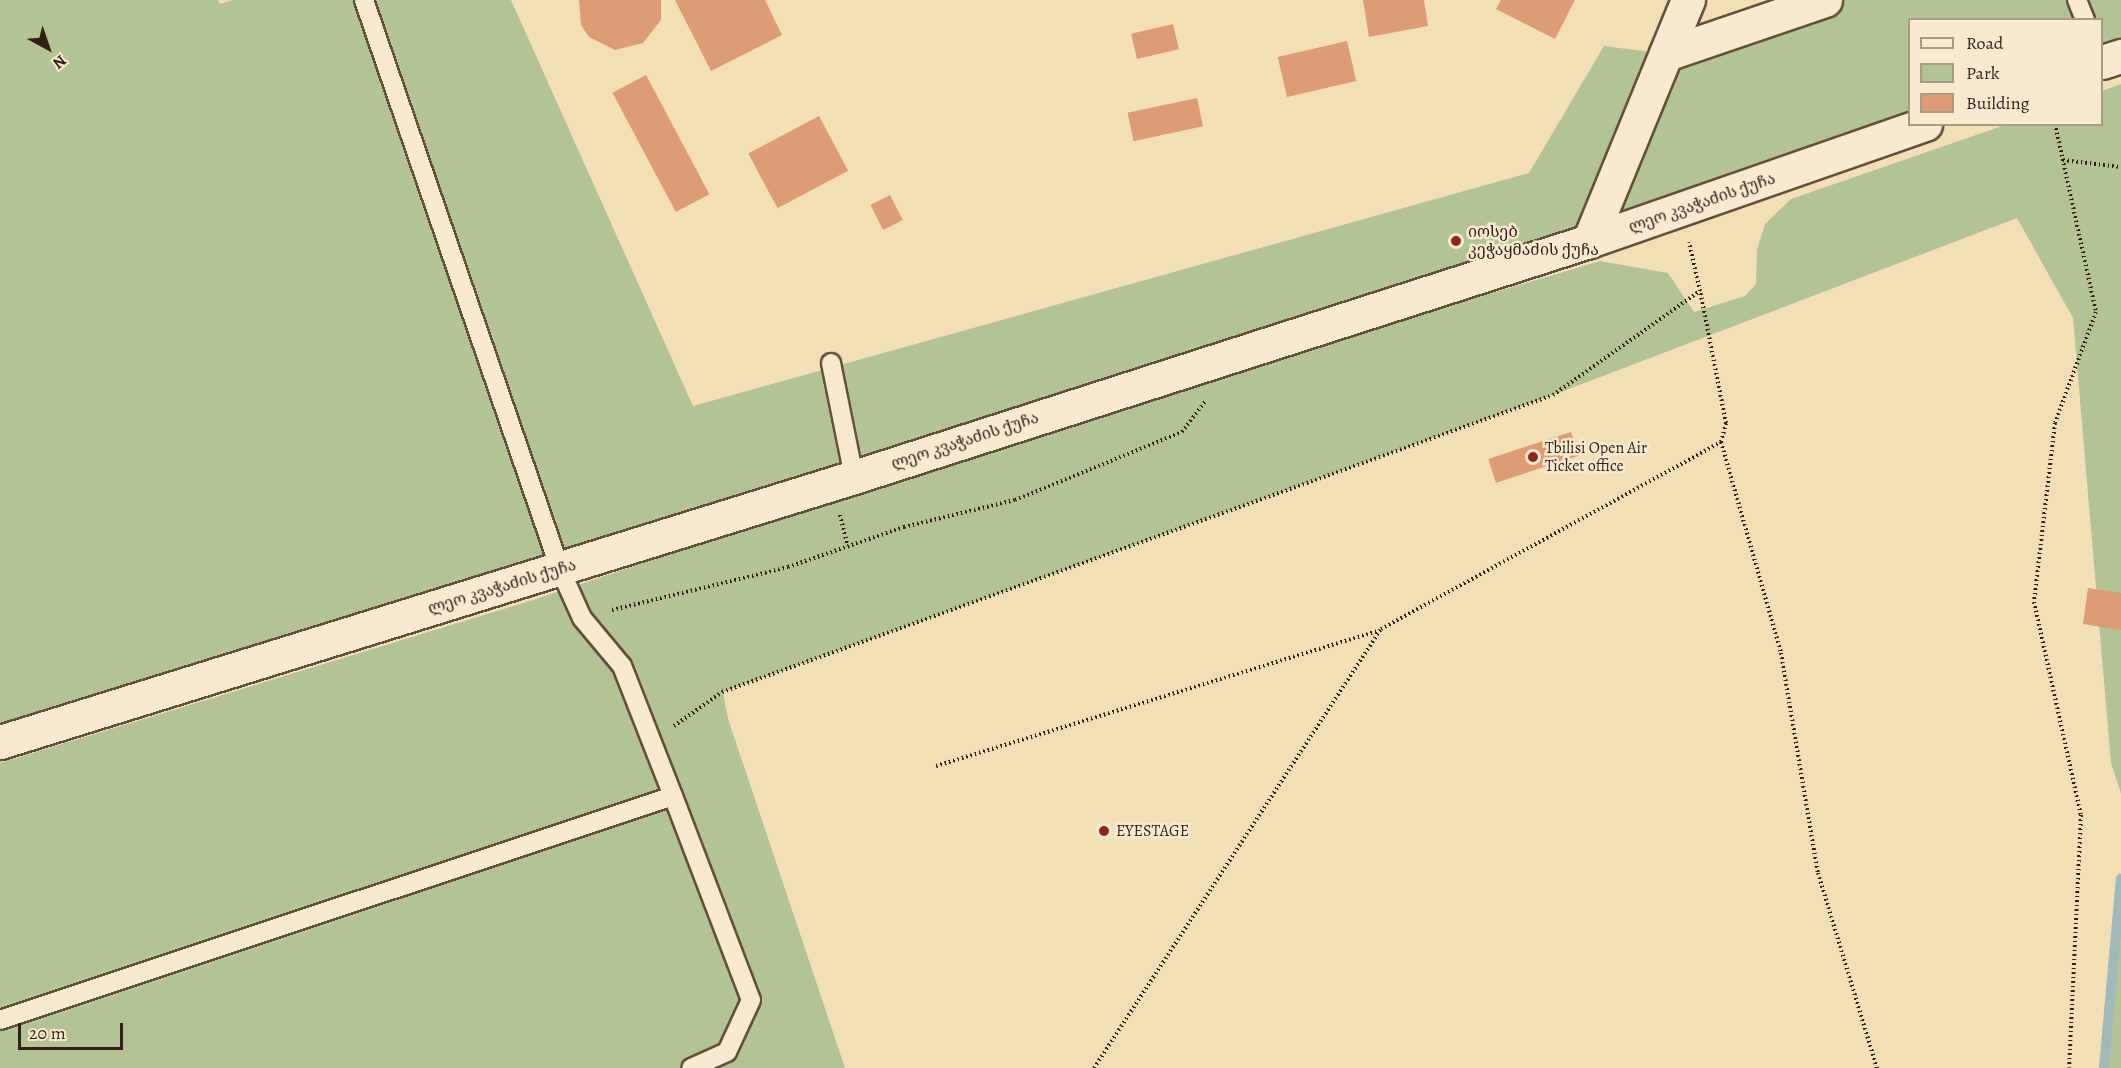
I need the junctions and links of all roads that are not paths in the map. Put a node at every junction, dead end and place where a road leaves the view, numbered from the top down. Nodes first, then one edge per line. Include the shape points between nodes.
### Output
1 (364, 0) edge
2 (1688, 0) edge
3 (1824, 0) edge
4 (2077, 0) edge
5 (2084, 18) edge
6 (1666, 54) junction
7 (2121, 56) edge
8 (2103, 62) edge
9 (1919, 126) edge
10 (1589, 241) junction
11 (831, 363) dead end
12 (854, 477) junction
13 (560, 569) junction
14 (0, 742) edge
15 (672, 796) junction
16 (0, 1020) edge
17 (691, 1068) edge

1 - 13 lane
2 - 6 main road
3 - 6 main road
4 - 5 lane
6 - 10 main road
7 - 8 main road
9 - 10 main road, ლეო კვაჭაძის ქუჩა
10 - 12 main road, ლეო კვაჭაძის ქუჩა
11 - 12 lane
12 - 13 main road, ლეო კვაჭაძის ქუჩა
13 - 14 main road, ლეო კვაჭაძის ქუჩა
13 - 15 lane via 582,618 622,666
15 - 16 lane
15 - 17 lane via 751,1000 727,1052

